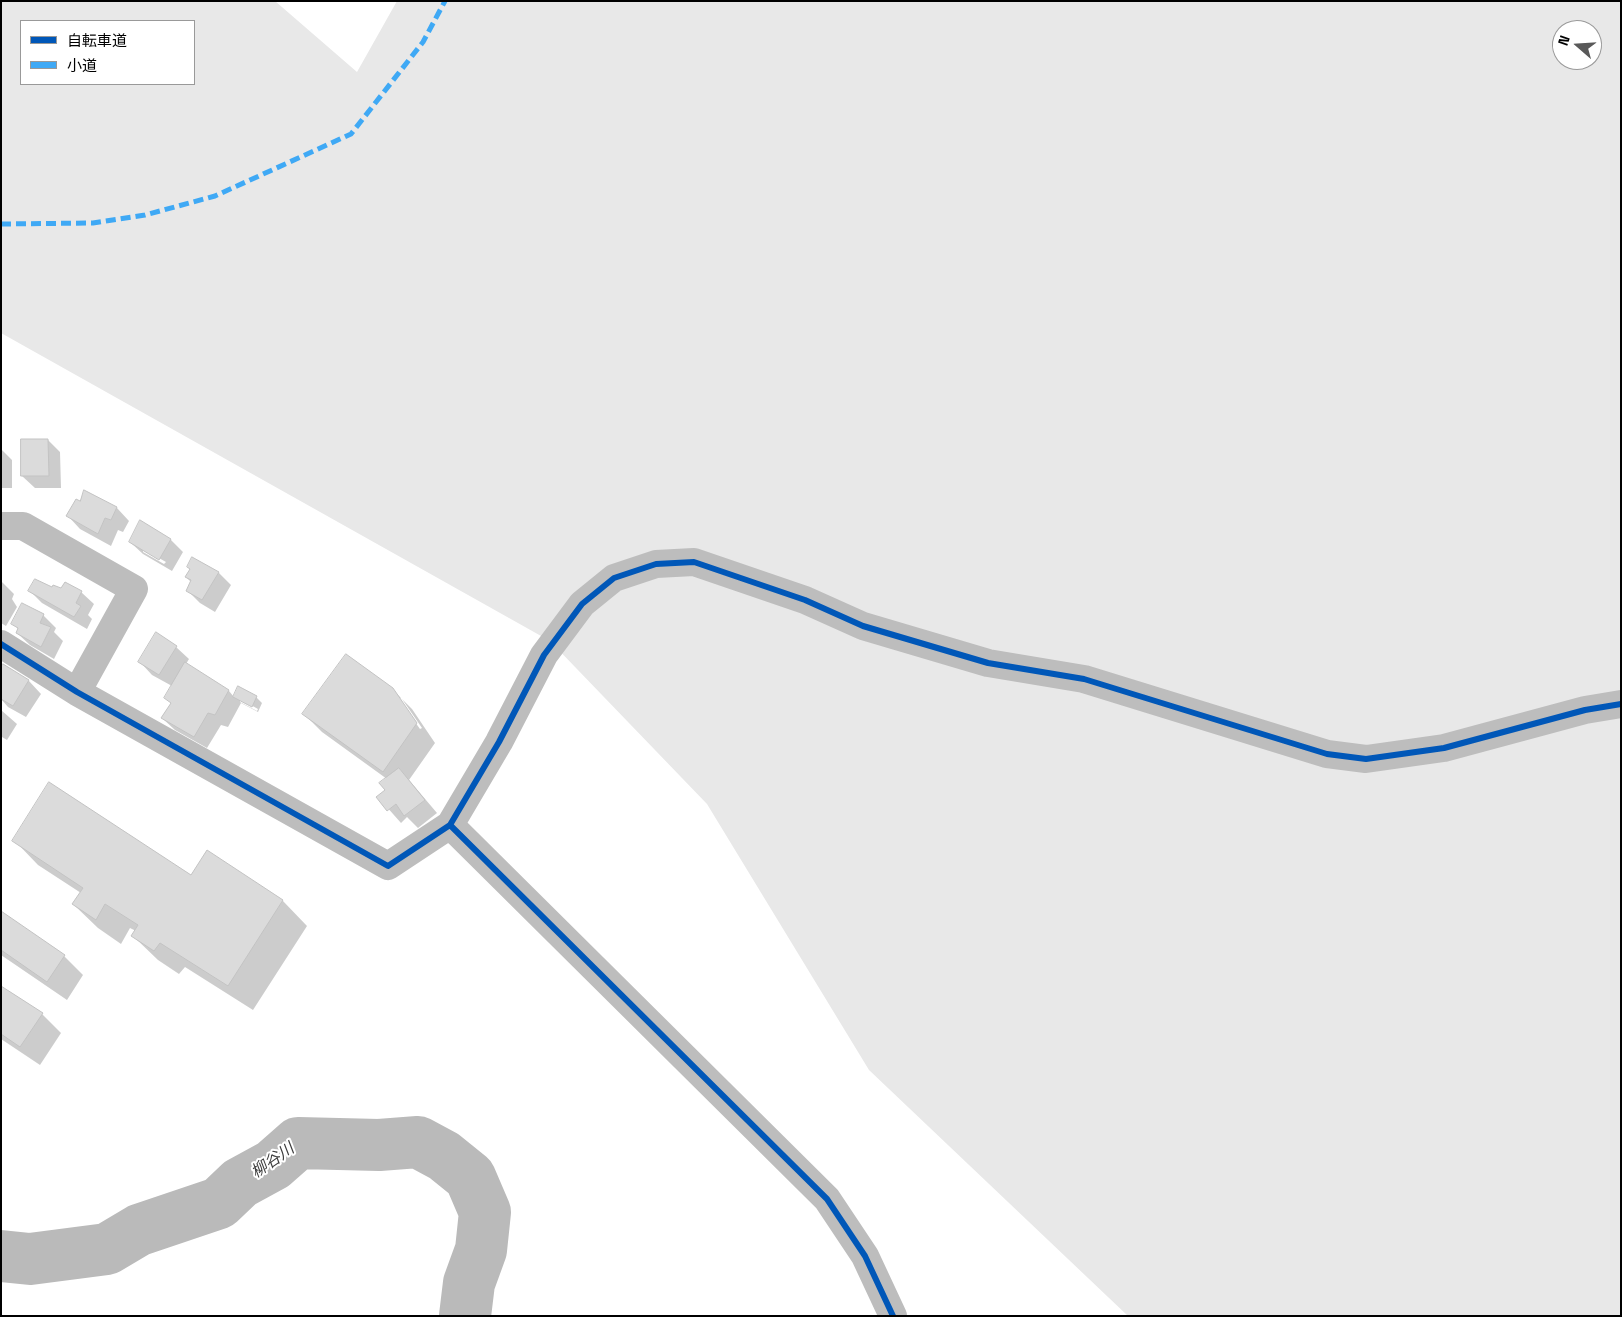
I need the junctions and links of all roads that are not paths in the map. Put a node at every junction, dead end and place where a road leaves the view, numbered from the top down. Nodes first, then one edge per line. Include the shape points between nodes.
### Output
1 (1, 526) edge
2 (1, 644) edge
3 (77, 692) junction
4 (1621, 704) edge
5 (450, 825) junction
6 (893, 1316) edge

1 - 3 street via 23,526 134,589
2 - 3 street
3 - 5 street via 388,866
4 - 5 street via 1584,710 1444,748 1366,759 1327,754 1084,679 988,664 863,626 805,600 694,562 656,564 614,578 582,604 544,655 499,742
5 - 6 street via 827,1199 865,1256

